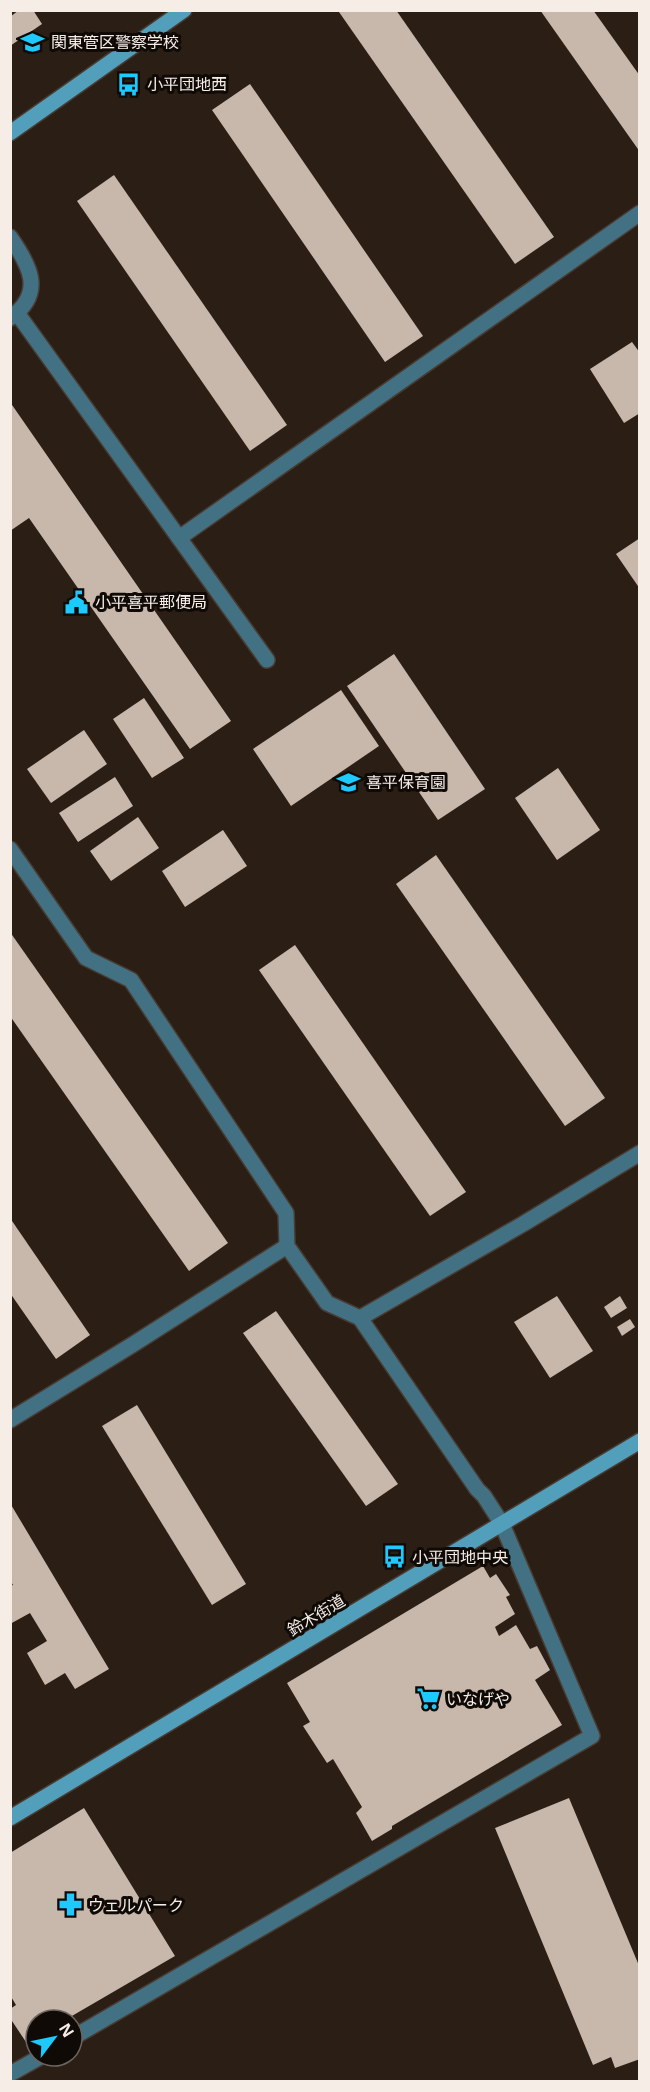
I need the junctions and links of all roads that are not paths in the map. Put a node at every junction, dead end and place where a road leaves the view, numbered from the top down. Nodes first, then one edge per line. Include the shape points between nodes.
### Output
1 (184, 10) edge
2 (10, 133) edge
3 (639, 213) edge
4 (10, 237) edge
5 (14, 316) edge
6 (179, 538) junction
7 (267, 660) dead end
8 (10, 849) edge
9 (639, 1153) edge
10 (286, 1246) junction
11 (360, 1318) junction
12 (10, 1420) edge
13 (639, 1441) edge
14 (502, 1524) junction
15 (10, 1818) edge
16 (84, 2031) edge
17 (24, 2066) edge
18 (10, 2074) edge

1 - 2 main road
3 - 6 lane
4 - 5 lane via 30,269 32,287
5 - 6 lane
6 - 7 lane
8 - 10 lane via 86,958 131,980 286,1213
9 - 11 lane
10 - 11 lane via 327,1304
10 - 12 lane
11 - 14 lane
13 - 14 main road, 鈴木街道
14 - 15 main road, 鈴木街道
14 - 16 lane via 592,1736
17 - 18 lane

